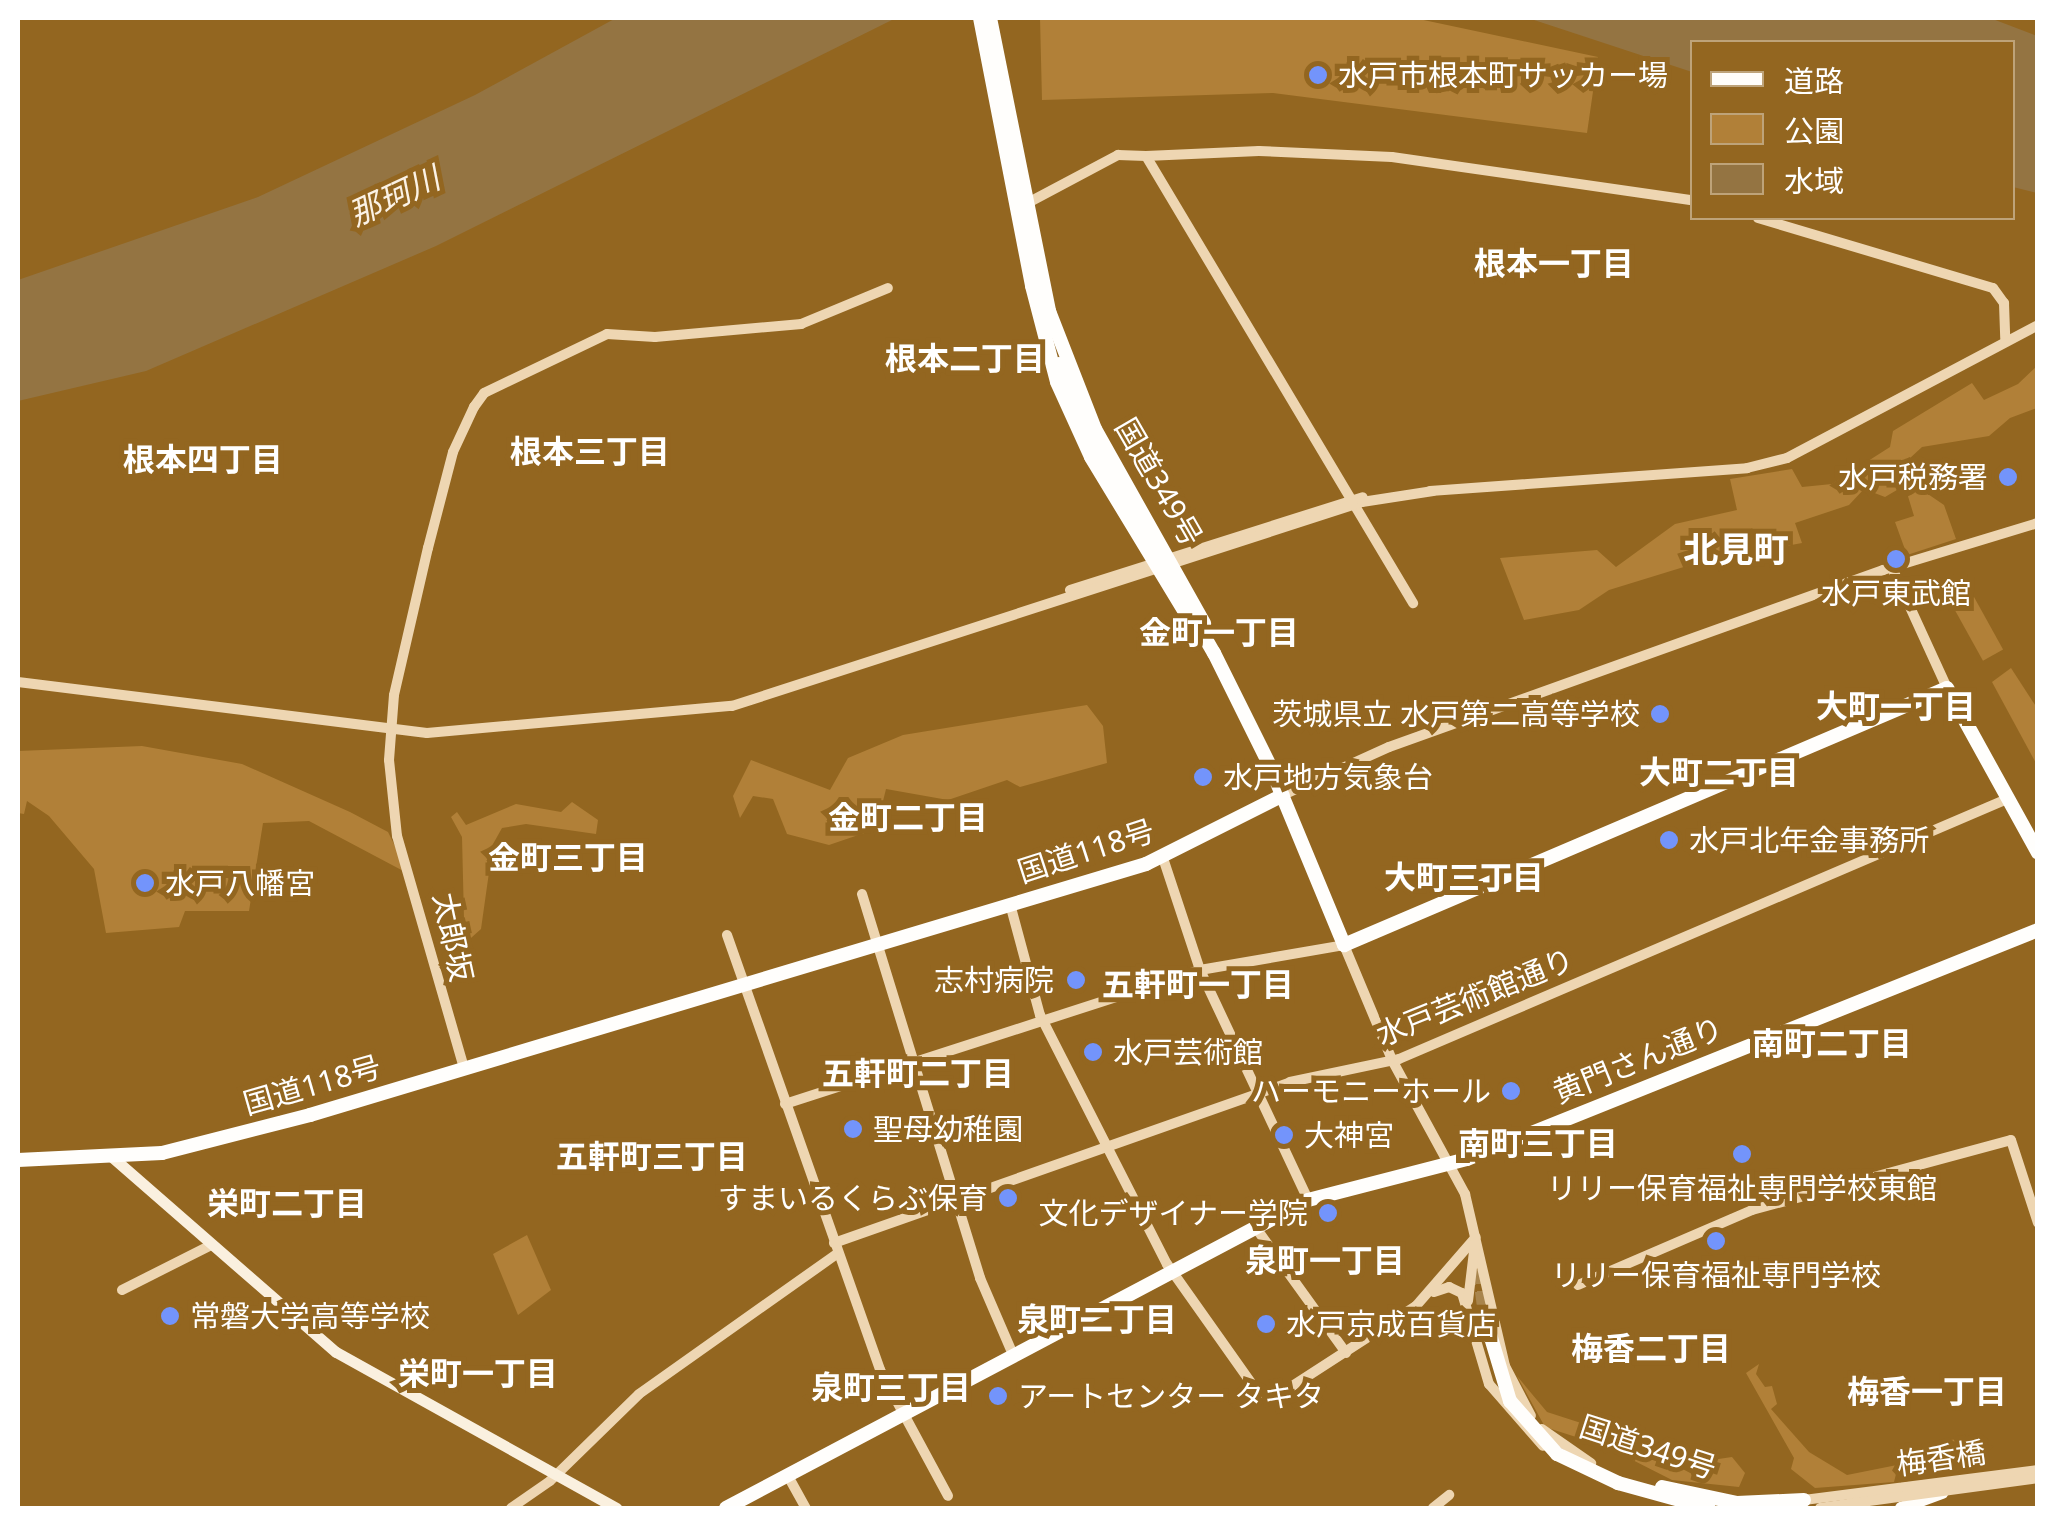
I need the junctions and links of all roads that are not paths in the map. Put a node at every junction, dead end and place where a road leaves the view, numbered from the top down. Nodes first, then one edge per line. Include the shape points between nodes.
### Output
1 (980, 18) edge
2 (990, 18) edge
3 (1011, 152) junction
4 (1146, 156) junction
5 (1690, 200) edge
6 (1021, 206) junction
7 (1765, 220) edge
8 (888, 288) dead end
9 (1044, 313) junction
10 (2038, 325) edge
11 (2005, 338) junction
12 (1350, 502) junction
13 (2038, 523) edge
14 (1172, 560) junction
15 (1153, 566) junction
16 (1892, 570) junction
17 (1413, 603) dead end
18 (1228, 676) junction
19 (18, 682) edge
20 (1947, 688) junction
21 (391, 730) junction
22 (1262, 745) dead end
23 (1283, 795) junction
24 (2007, 799) junction
25 (2038, 853) edge
26 (1163, 858) junction
27 (862, 894) dead end
28 (1010, 904) junction
29 (2038, 930) edge
30 (727, 935) dead end
31 (874, 944) junction
32 (1344, 944) junction
33 (1200, 970) junction
34 (744, 984) junction
35 (1043, 1021) junction
36 (1392, 1060) junction
37 (912, 1061) junction
38 (464, 1068) junction
39 (1256, 1093) junction
40 (785, 1104) junction
41 (1111, 1144) junction
42 (111, 1156) junction
43 (18, 1160) edge
44 (1448, 1166) junction
45 (956, 1200) junction
46 (1308, 1200) junction
47 (2038, 1222) edge
48 (1256, 1228) junction
49 (1476, 1237) junction
50 (211, 1245) junction
51 (836, 1248) junction
52 (1176, 1274) junction
53 (1578, 1285) dead end
54 (122, 1290) dead end
55 (1429, 1295) junction
56 (1467, 1306) junction
57 (1486, 1320) tunnel mouth
58 (1346, 1353) junction
59 (1016, 1360) junction
60 (904, 1418) junction
61 (1537, 1434) junction
62 (1591, 1463) junction
63 (1572, 1464) junction
64 (2038, 1474) edge
65 (556, 1475) junction
66 (788, 1476) junction
67 (1449, 1495) dead end
68 (948, 1496) dead end
69 (1853, 1499) junction
70 (1802, 1505) edge
71 (511, 1508) edge
72 (616, 1508) edge
73 (726, 1508) edge
74 (806, 1508) edge
75 (1432, 1508) edge
76 (1709, 1508) edge
77 (1820, 1508) edge
78 (1901, 1508) edge

1 - 3 highway, 国道349号
2 - 3 highway, 国道349号
3 - 6 highway, 国道349号
4 - 5 street via 1259,151 1392,157
4 - 6 street via 1106,160
4 - 12 street
6 - 9 highway, 国道349号
7 - 11 street via 1993,288 2004,303
8 - 21 street, 太郎坂 via 801,324 656,337 607,334 484,393 445,479
9 - 14 highway, 国道349号 via 1095,428
9 - 15 highway, 国道349号 via 1076,427
9 - 23 highway, 国道349号, bridge via 1096,448 1214,652
10 - 11 street
11 - 12 street via 1788,458 1746,468
12 - 14 street
12 - 17 street
13 - 16 street
14 - 15 street
14 - 18 highway, 国道349号
15 - 18 highway, 国道349号
15 - 21 street via 732,706 501,730
16 - 20 street
16 - 23 street via 1348,762
18 - 22 highway, 国道349号
19 - 21 street
20 - 24 highway
20 - 32 highway
21 - 38 street, 太郎坂 via 395,816
23 - 26 highway, 国道118号
23 - 32 highway
24 - 25 highway
24 - 36 street, 水戸芸術館通り
26 - 28 highway, 国道118号
26 - 33 street
27 - 31 street
28 - 31 highway, 国道118号
28 - 35 street
29 - 44 highway, 黄門さん通り
30 - 34 street
31 - 34 highway, 国道118号
31 - 37 street
32 - 33 street
32 - 36 street
33 - 35 street
33 - 39 street
34 - 38 highway, 国道118号
34 - 40 street
35 - 37 street
35 - 41 street
36 - 39 street, 水戸芸術館通り
36 - 44 street
37 - 40 street
37 - 45 street
38 - 42 highway, 国道118号 via 185,1149
39 - 41 street, 水戸芸術館通り
39 - 46 street
40 - 51 street
41 - 45 street, 水戸芸術館通り
41 - 52 street
42 - 43 highway, 国道118号
42 - 50 main road
44 - 46 highway, 黄門さん通り
44 - 49 street via 1465,1194
45 - 51 street, 水戸芸術館通り
45 - 59 street via 991,1310
46 - 48 highway, 黄門さん通り
47 - 53 street via 2011,1140 1752,1210
48 - 52 highway, 黄門さん通り
48 - 58 street
49 - 55 street
49 - 56 street
49 - 62 street via 1518,1396 1542,1430
50 - 54 street
50 - 65 main road via 336,1352
51 - 60 street
51 - 65 street, 水戸芸術館通り via 639,1394
52 - 58 street via 1261,1397 1280,1394
52 - 59 highway, 黄門さん通り
55 - 56 street via 1454,1288
55 - 58 street
56 - 63 street via 1480,1364 1496,1396 1522,1428
57 - 61 highway, 国道349号 via 1497,1374
59 - 60 highway, 黄門さん通り
60 - 66 highway, 黄門さん通り
60 - 68 street
61 - 62 highway, 国道349号
61 - 63 highway, 国道349号
62 - 70 highway, 国道349号 via 1720,1500
63 - 76 highway, 国道349号
64 - 69 street, 梅香橋, bridge
64 - 78 main road
65 - 71 street, 水戸芸術館通り
65 - 72 main road
66 - 73 highway, 黄門さん通り
66 - 74 street
67 - 75 street
69 - 70 street
69 - 77 street

